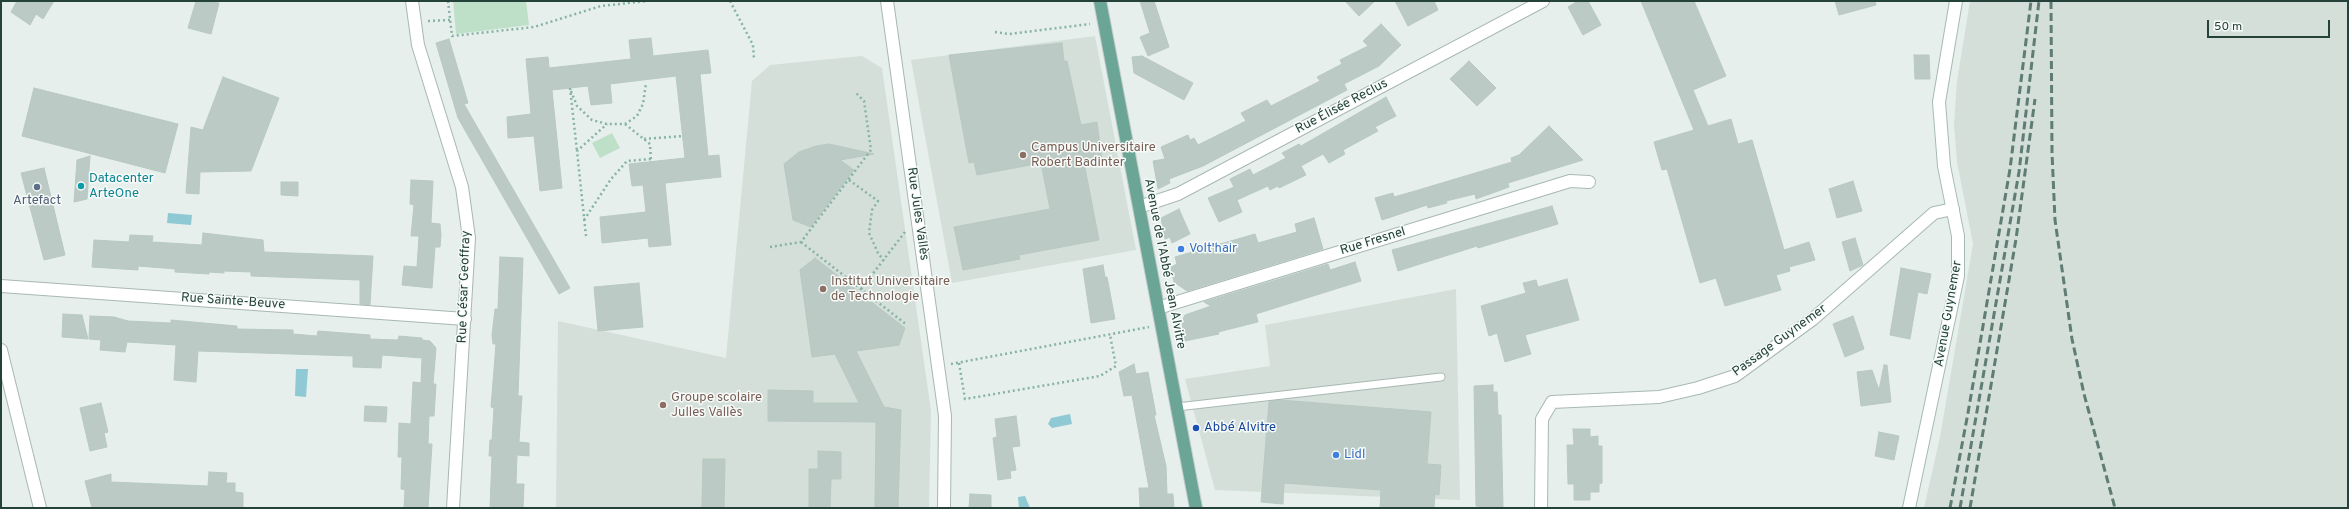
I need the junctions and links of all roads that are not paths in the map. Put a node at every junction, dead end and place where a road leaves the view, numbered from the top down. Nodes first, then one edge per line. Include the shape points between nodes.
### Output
1 (412, 1) edge
2 (887, 1) edge
3 (1100, 1) edge
4 (1543, 1) edge
5 (1956, 1) edge
6 (1589, 182) dead end
7 (1139, 208) junction
8 (1953, 209) junction
9 (1, 286) edge
10 (1158, 308) junction
11 (465, 319) junction
12 (1, 350) edge
13 (1441, 377) dead end
14 (1177, 407) junction
15 (40, 508) edge
16 (453, 508) edge
17 (944, 508) edge
18 (1196, 508) edge
19 (1542, 508) edge
20 (1909, 508) edge

1 - 11 street, Rue César Geoffray via 418,45 462,187 469,238
2 - 17 street, Rue Jules Vallès via 945,416
3 - 7 main road, Avenue de l'Abbé Jean Alvitre
4 - 7 street, Rue Élisée Reclus via 1178,194
5 - 8 street, Avenue Guynemer via 1939,102 1944,166
6 - 10 street, Rue Fresnel via 1570,181
7 - 10 main road, Avenue de l'Abbé Jean Alvitre
8 - 19 street, Passage Guynemer via 1934,213 1813,320 1735,376 1659,397 1552,402 1542,419
8 - 20 street, Avenue Guynemer via 1959,253 1958,276
9 - 11 street, Rue Sainte-Beuve
10 - 14 main road, Avenue de l'Abbé Jean Alvitre
11 - 16 street, Rue César Geoffray
12 - 15 street
13 - 14 lane
14 - 18 main road, Avenue de l'Abbé Jean Alvitre

